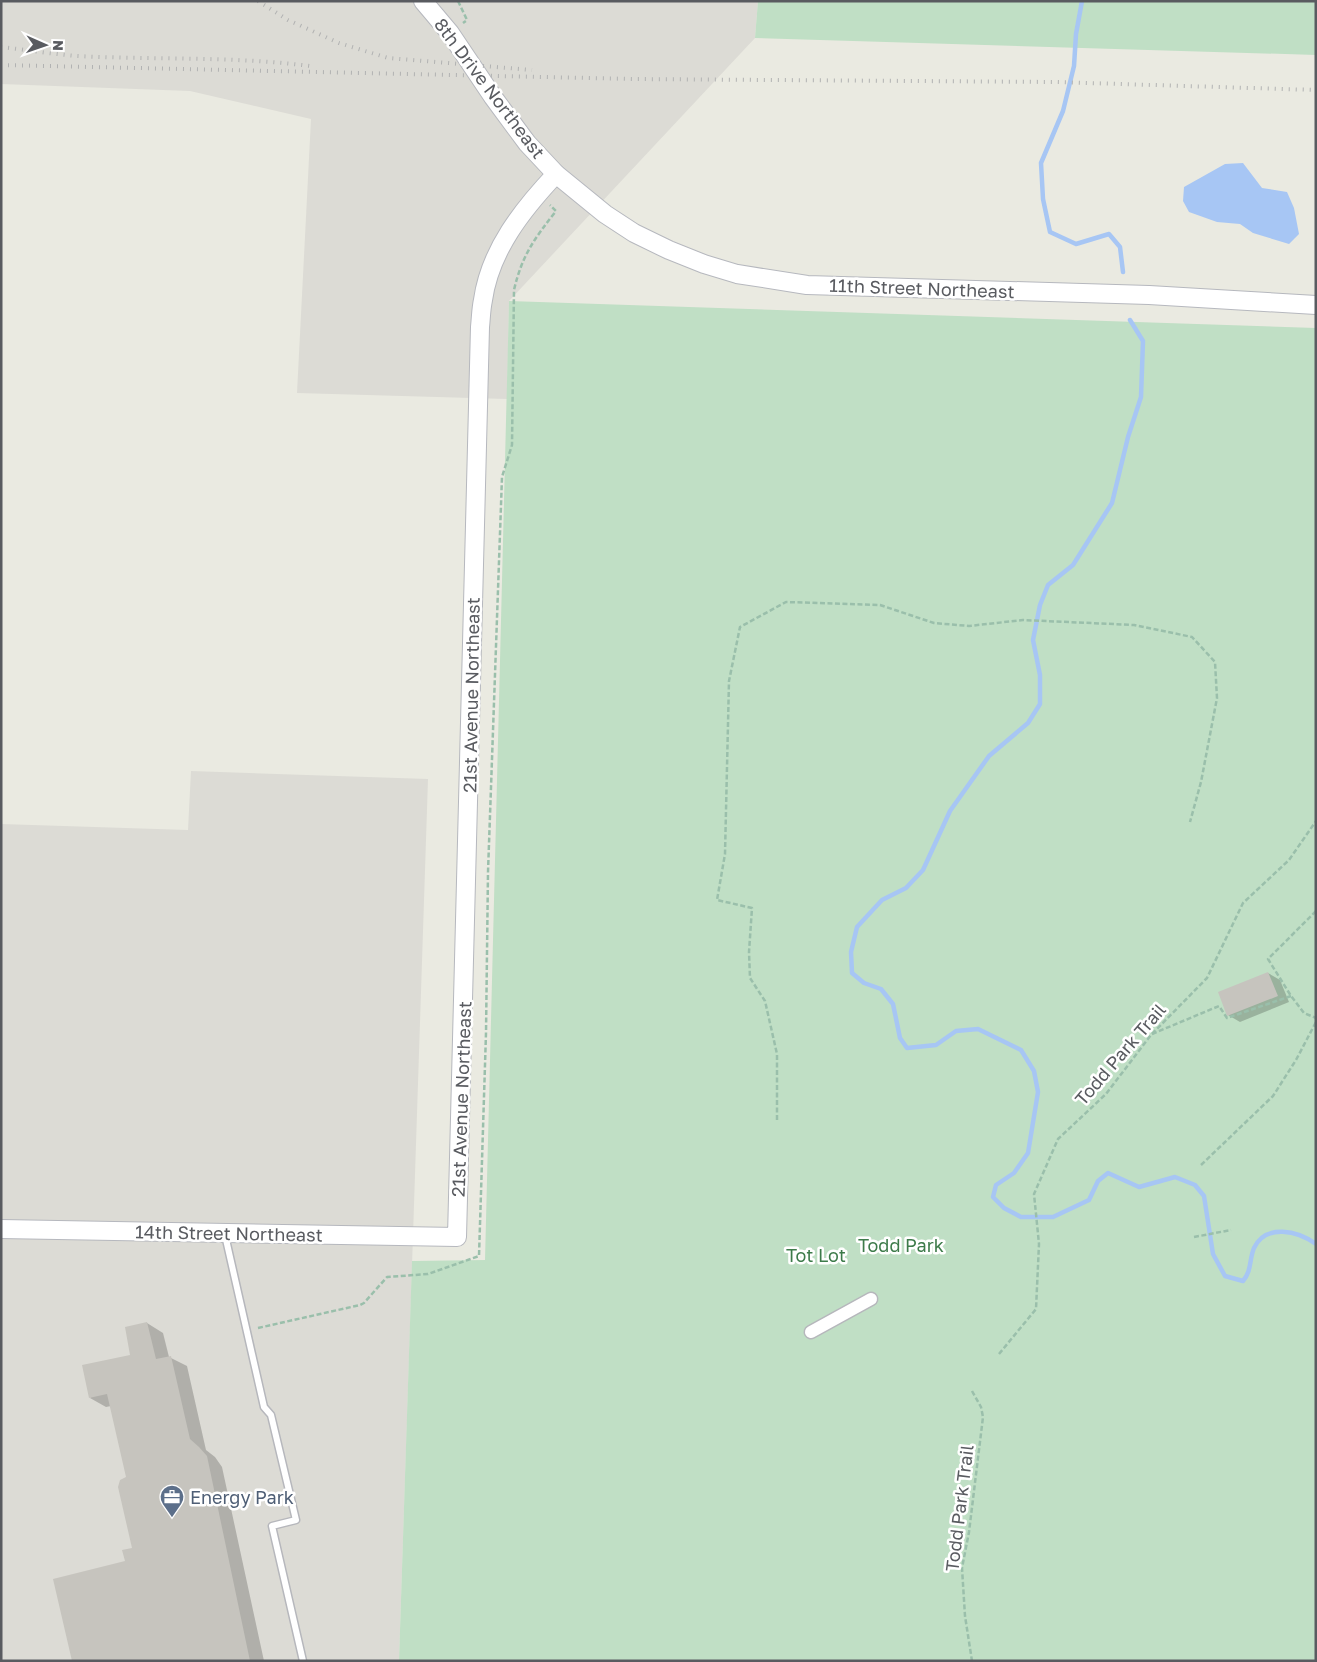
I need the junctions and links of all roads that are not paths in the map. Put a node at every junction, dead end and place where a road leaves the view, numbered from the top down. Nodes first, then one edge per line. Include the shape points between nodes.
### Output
1 (423, 1) edge
2 (556, 174) junction
3 (1316, 305) edge
4 (1, 1229) edge
5 (225, 1234) junction
6 (457, 1237) joint
7 (871, 1299) dead end
8 (811, 1332) dead end
9 (303, 1661) edge

1 - 2 street, 8th Drive Northeast via 450,33 527,143
2 - 3 street, 11th Street Northeast via 634,233 704,264 738,274 807,285 1149,295
2 - 6 street, 21st Avenue Northeast via 518,218 499,249 483,299 480,327
4 - 5 street, 14th Street Northeast
5 - 6 street, 14th Street Northeast
5 - 9 lane via 264,1406 271,1415 296,1520 272,1526
7 - 8 street

